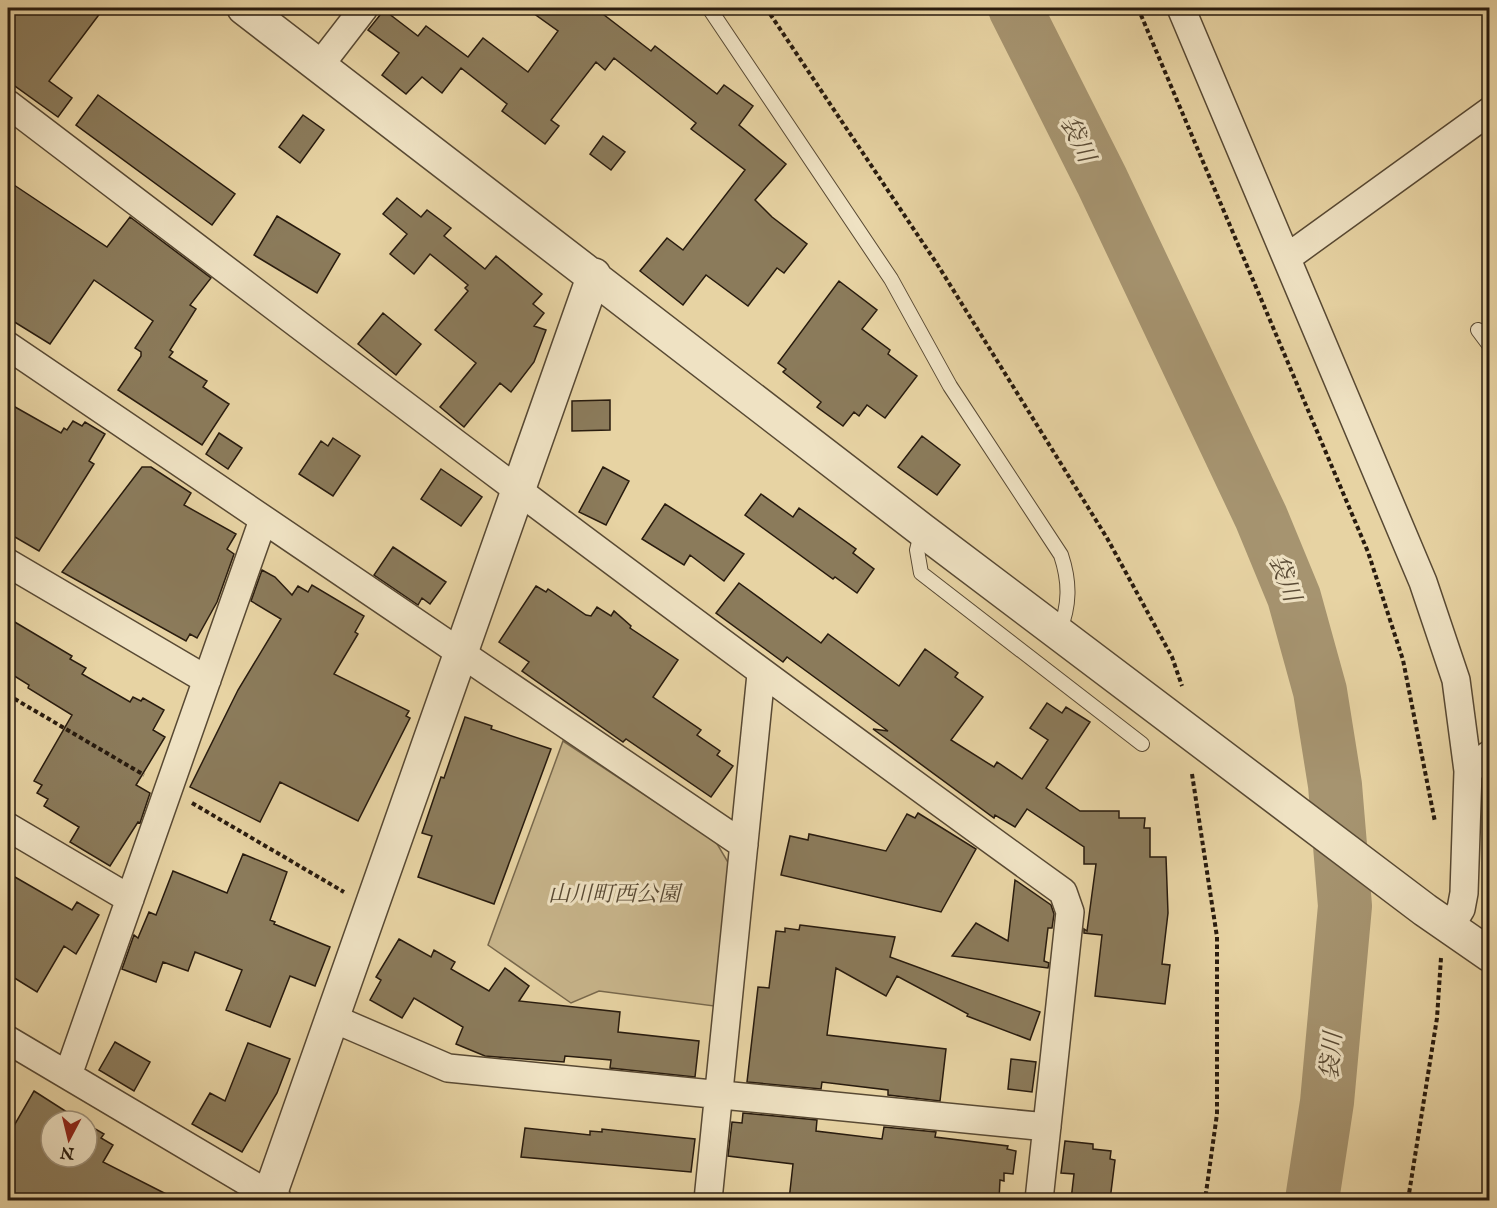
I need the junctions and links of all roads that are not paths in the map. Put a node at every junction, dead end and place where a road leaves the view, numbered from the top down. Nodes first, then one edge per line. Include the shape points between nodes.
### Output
1 (244, 8) edge
2 (364, 8) edge
3 (709, 8) edge
4 (1181, 8) edge
5 (320, 65) junction
6 (8, 104) edge
7 (1490, 111) edge
8 (1288, 257) junction
9 (594, 275) junction
10 (1478, 330) dead end
11 (8, 346) edge
12 (1490, 346) edge
13 (518, 492) junction
14 (263, 520) junction
15 (922, 530) junction
16 (8, 563) edge
17 (1059, 632) junction
18 (460, 655) junction
19 (761, 674) junction
20 (207, 680) junction
21 (1142, 744) dead end
22 (1490, 754) edge
23 (1468, 771) junction
24 (8, 827) edge
25 (744, 845) junction
26 (130, 899) junction
27 (1439, 928) junction
28 (1490, 955) edge
29 (332, 1018) junction
30 (8, 1040) edge
31 (68, 1075) junction
32 (719, 1095) junction
33 (1047, 1127) junction
34 (272, 1199) edge
35 (708, 1200) edge
36 (1040, 1200) edge

1 - 5 street
2 - 5 street
3 - 17 lane via 891,279 950,386 1061,555 1068,576 1068,595
4 - 8 street
5 - 9 street
6 - 13 street
7 - 8 street
8 - 23 street via 1424,582 1456,680
9 - 13 street
9 - 15 street
10 - 12 lane
11 - 14 street
13 - 18 street
13 - 19 street
14 - 18 street
14 - 20 street
15 - 17 street
15 - 21 lane via 917,550 921,573
16 - 20 street
17 - 27 street via 1196,753
18 - 25 street
18 - 29 street
19 - 25 street
19 - 33 street via 1063,892 1070,912
20 - 26 street
22 - 23 street
23 - 27 street via 1464,893 1461,909
24 - 26 street
25 - 32 street
26 - 31 street
27 - 28 street
29 - 32 street via 448,1068
29 - 34 street
30 - 31 street
31 - 34 street
32 - 33 street
32 - 35 street
33 - 36 street

